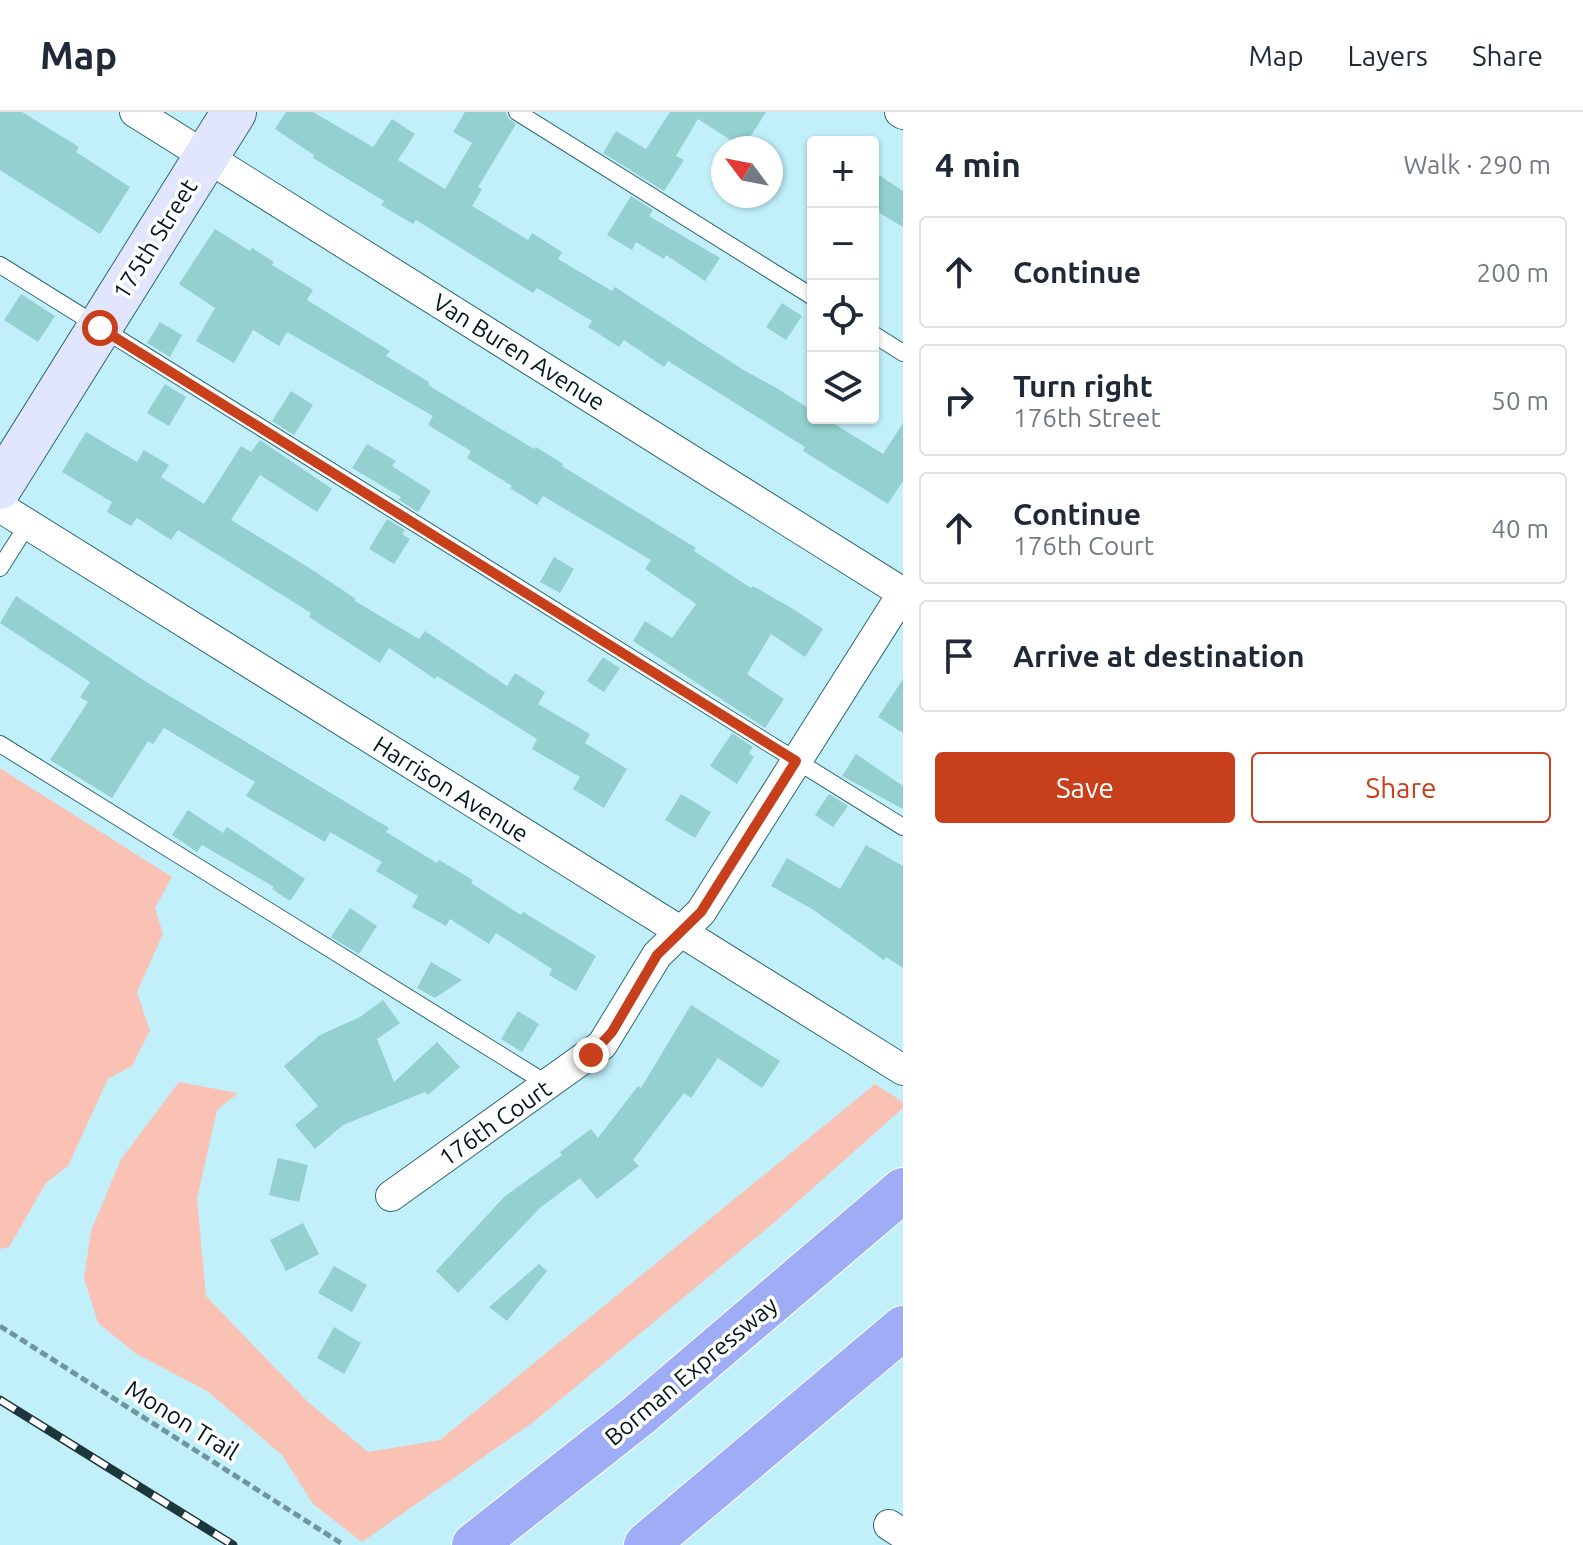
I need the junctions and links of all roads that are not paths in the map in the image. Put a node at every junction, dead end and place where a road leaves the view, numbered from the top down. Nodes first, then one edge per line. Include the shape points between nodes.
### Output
1 (135, 112) edge
2 (234, 112) edge
3 (517, 112) edge
4 (206, 156) junction
5 (0, 265) edge
6 (807, 293) edge
7 (100, 328) junction
8 (879, 338) edge
9 (903, 353) edge
10 (0, 487) edge
11 (0, 507) edge
12 (28, 524) junction
13 (0, 568) edge
14 (903, 593) edge
15 (0, 744) edge
16 (796, 761) junction
17 (903, 827) edge
18 (681, 932) junction
19 (903, 1070) edge
20 (549, 1085) junction
21 (899, 1193) edge
22 (391, 1196) dead end
23 (903, 1328) edge
24 (474, 1545) edge
25 (646, 1545) edge

1 - 4 street, Van Buren Avenue
2 - 4 street, 175th Street
3 - 6 lane
4 - 7 street, 175th Street
4 - 14 street, Van Buren Avenue
5 - 7 lane
7 - 10 street, 175th Street
7 - 16 lane
8 - 9 lane
11 - 12 street, Harrison Avenue
12 - 13 lane
12 - 18 street, Harrison Avenue
14 - 16 street, 176th Court
15 - 20 lane
16 - 17 lane
16 - 18 street, 176th Court via 701,912
18 - 19 street, Harrison Avenue
18 - 20 street, 176th Court via 657,955 602,1045
20 - 22 street, 176th Court
21 - 24 highway, Borman Expressway via 639,1415
23 - 25 highway

